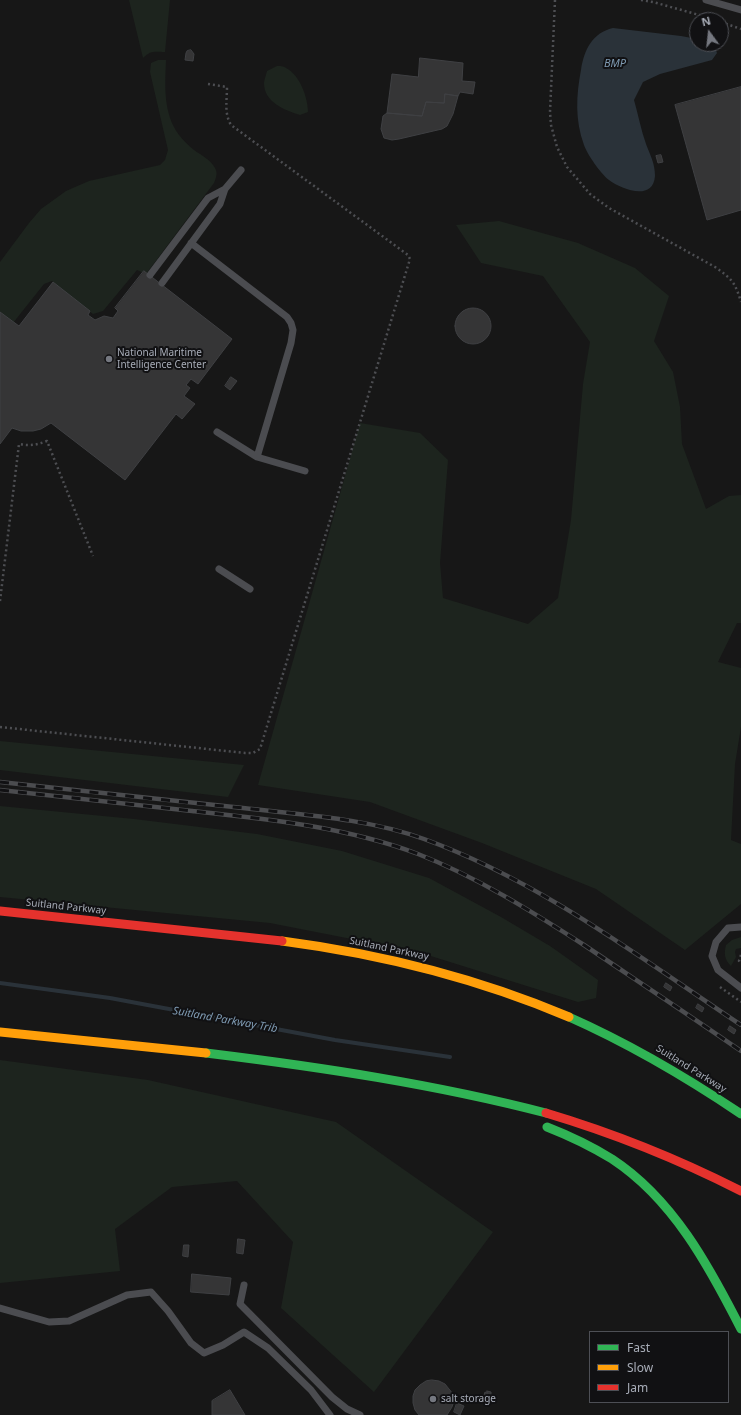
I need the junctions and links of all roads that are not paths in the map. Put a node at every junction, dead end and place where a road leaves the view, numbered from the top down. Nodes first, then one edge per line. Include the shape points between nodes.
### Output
1 (706, 0) edge
2 (741, 10) edge
3 (241, 170) dead end
4 (224, 189) junction
5 (191, 243) junction
6 (150, 275) dead end
7 (162, 283) dead end
8 (217, 432) dead end
9 (257, 458) junction
10 (305, 471) dead end
11 (219, 569) dead end
12 (250, 589) dead end
13 (0, 911) edge
14 (741, 927) edge
15 (741, 988) edge
16 (0, 1032) edge
17 (438, 1088) junction
18 (495, 1110) dead end
19 (741, 1114) edge
20 (542, 1125) dead end
21 (741, 1191) edge
22 (244, 1285) dead end
23 (0, 1308) edge
24 (741, 1329) edge
25 (330, 1415) edge
26 (360, 1415) edge

1 - 2 lane
3 - 4 lane
4 - 5 lane via 220,204
4 - 6 lane via 208,198
5 - 7 lane
5 - 9 lane via 255,291 291,323 291,343
8 - 9 lane
9 - 10 lane
11 - 12 lane
13 - 19 highway, Suitland Parkway via 314,946 383,958 451,974 550,1008 612,1036 672,1069
14 - 15 lane via 728,928 716,942 712,956 718,970
16 - 17 highway via 231,1056
17 - 18 highway
17 - 21 highway via 517,1106 603,1131 667,1156
20 - 24 highway via 573,1137 600,1152 627,1170 660,1200 700,1254
22 - 26 lane via 240,1304 332,1397
23 - 25 lane via 49,1322 69,1321 127,1295 151,1292 191,1343 204,1353 244,1332 273,1353 311,1390

